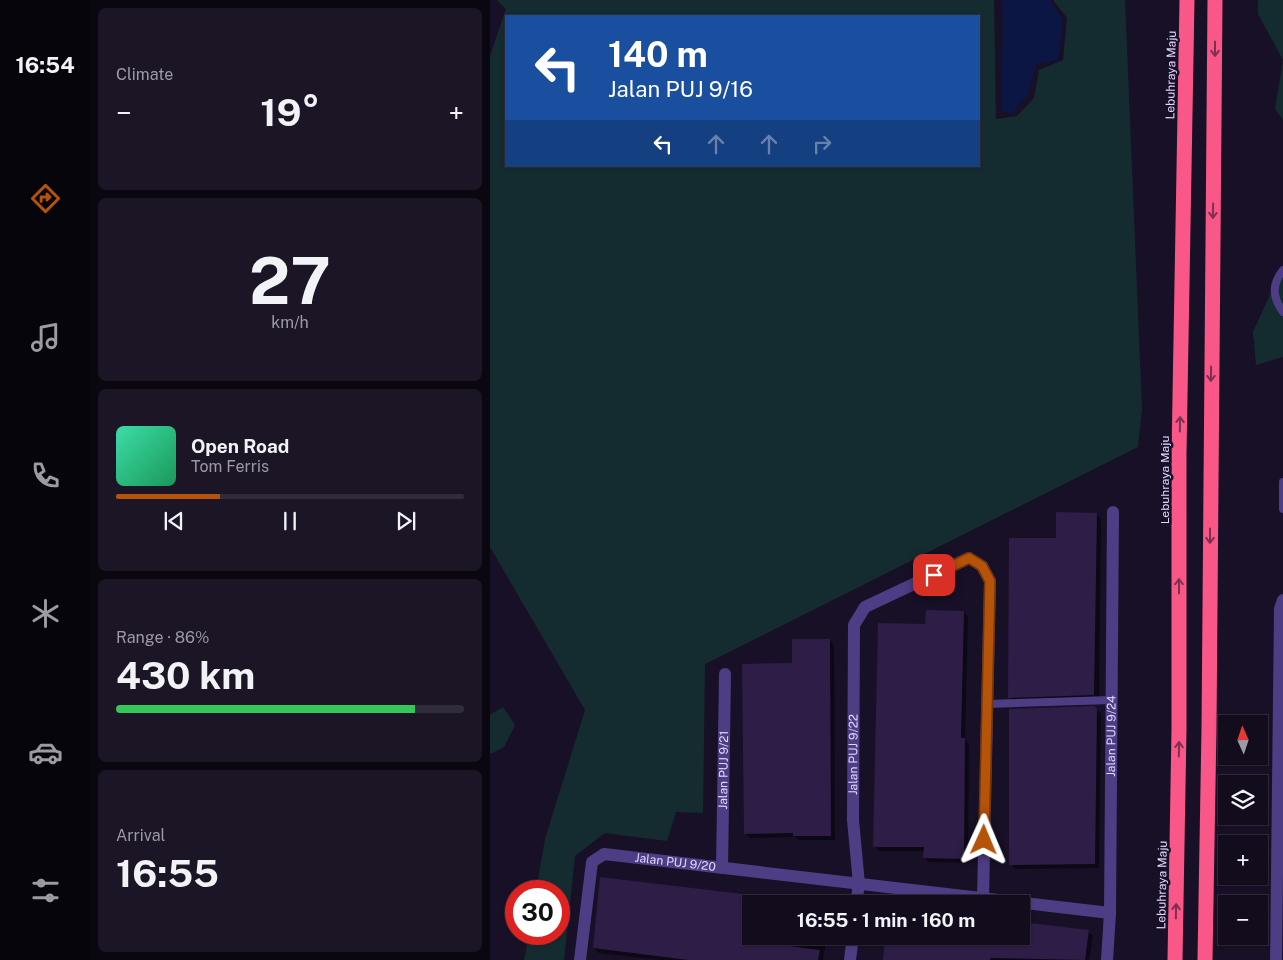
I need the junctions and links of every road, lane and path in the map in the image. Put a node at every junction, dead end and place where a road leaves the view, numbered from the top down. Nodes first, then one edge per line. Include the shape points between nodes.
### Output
1 (1187, 0) edge
2 (1215, 0) edge
3 (1283, 270) edge
4 (1283, 312) edge
5 (1283, 482) edge
6 (1283, 509) edge
7 (1113, 512) dead end
8 (1283, 600) edge
9 (725, 674) dead end
10 (1281, 692) edge
11 (1111, 700) junction
12 (987, 704) junction
13 (1280, 725) edge
14 (1280, 810) edge
15 (722, 868) junction
16 (859, 884) junction
17 (1280, 885) edge
18 (857, 895) edge
19 (956, 895) edge
20 (983, 895) edge
21 (1030, 904) edge
22 (1110, 913) junction
23 (852, 945) edge
24 (580, 960) edge
25 (850, 960) edge
26 (1106, 960) edge
27 (1176, 960) edge
28 (1205, 960) edge
29 (1276, 960) edge

27 -> 1 highway, Lebuhraya Maju
2 -> 28 highway
3 - 4 lane via 1274,290 1276,302
5 - 6 lane
7 - 11 street, Jalan PUJ 9/24
8 - 10 street via 1280,609
9 - 15 street, Jalan PUJ 9/21
10 - 13 street
11 - 12 lane
11 - 22 street, Jalan PUJ 9/24
12 - 16 street, Jalan PUJ 9/22 via 990,581 982,566 969,558 865,607 854,624 853,820
12 - 20 street
13 - 14 street
14 - 17 street
15 - 16 street, Jalan PUJ 9/20
15 - 24 street, Jalan PUJ 9/20 via 604,854 592,862
16 - 18 street, Jalan PUJ 9/22
16 - 19 street, Jalan PUJ 9/20
17 - 29 street
21 - 22 street, Jalan PUJ 9/20
22 - 26 street, Jalan PUJ 9/24
23 - 25 street

